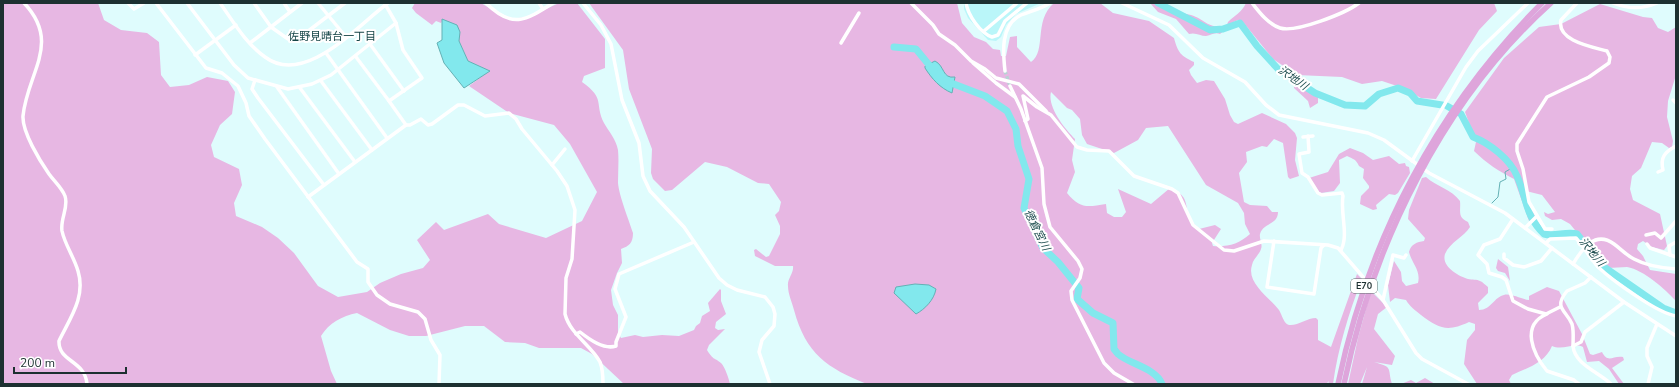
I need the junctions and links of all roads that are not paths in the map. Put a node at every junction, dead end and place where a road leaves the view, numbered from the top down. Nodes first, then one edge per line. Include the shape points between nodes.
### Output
1 (24, 3) edge
2 (128, 3) edge
3 (144, 3) edge
4 (156, 3) edge
5 (187, 3) edge
6 (220, 3) edge
7 (254, 3) edge
8 (284, 3) edge
9 (302, 3) edge
10 (318, 3) edge
11 (345, 3) edge
12 (486, 3) edge
13 (539, 3) edge
14 (553, 3) edge
15 (584, 3) edge
16 (911, 3) edge
17 (966, 3) edge
18 (1017, 3) edge
19 (1027, 3) edge
20 (1048, 3) edge
21 (1122, 3) edge
22 (1252, 3) edge
23 (1359, 3) edge
24 (1528, 3) edge
25 (1542, 3) edge
26 (1550, 3) edge
27 (1577, 3) edge
28 (1613, 3) edge
29 (1657, 3) edge
30 (386, 4) edge
31 (543, 9) junction
32 (290, 12) junction
33 (859, 13) dead end
34 (329, 15) junction
35 (396, 23) junction
36 (236, 25) junction
37 (271, 27) junction
38 (984, 31) junction
39 (346, 37) junction
40 (215, 41) junction
41 (250, 43) junction
42 (370, 44) junction
43 (841, 44) dead end
44 (326, 53) junction
45 (195, 55) junction
46 (1496, 56) junction
47 (356, 57) junction
48 (971, 61) junction
49 (338, 70) junction
50 (1005, 72) tunnel mouth
51 (255, 80) junction
52 (321, 80) junction
53 (1010, 86) tunnel mouth
54 (277, 87) junction
55 (300, 88) junction
56 (404, 91) junction
57 (1016, 97) junction
58 (389, 101) junction
59 (1046, 111) junction
60 (1025, 121) junction
61 (406, 125) junction
62 (1308, 136) junction
63 (1313, 136) dead end
64 (1303, 137) dead end
65 (388, 138) junction
66 (1676, 146) edge
67 (564, 149) dead end
68 (372, 150) junction
69 (1412, 161) junction
70 (355, 162) junction
71 (552, 165) junction
72 (1658, 172) dead end
73 (339, 174) junction
74 (324, 186) junction
75 (1405, 195) junction
76 (308, 197) junction
77 (1513, 219) junction
78 (1534, 219) junction
79 (1676, 221) edge
80 (1525, 228) junction
81 (1552, 229) dead end
82 (1646, 235) dead end
83 (1274, 241) junction
84 (694, 242) junction
85 (1676, 242) edge
86 (1546, 243) junction
87 (1647, 244) dead end
88 (1324, 245) junction
89 (1552, 248) junction
90 (1341, 250) junction
91 (1504, 254) dead end
92 (1406, 255) dead end
93 (1670, 255) junction
94 (1676, 257) edge
95 (1573, 264) junction
96 (1676, 269) edge
97 (1591, 277) junction
98 (1383, 299) junction
99 (1624, 302) junction
100 (1560, 307) junction
101 (1548, 314) junction
102 (1676, 316) edge
103 (1657, 324) junction
104 (576, 334) junction
105 (1676, 336) edge
106 (1573, 346) junction
107 (87, 384) edge
108 (439, 384) edge
109 (603, 384) edge
110 (770, 384) edge
111 (1132, 384) edge
112 (1338, 384) edge
113 (1344, 384) edge
114 (1468, 384) edge
115 (1579, 384) edge
116 (1611, 384) edge
117 (1648, 384) edge

1 - 107 street via 39,23 42,42 23,116 24,126 44,166 65,196 62,232 81,284 81,296 59,341 59,347 65,356 85,372
2 - 3 street via 134,9
4 - 45 street
5 - 40 street
6 - 36 street
7 - 37 street
8 - 32 street
9 - 32 street
10 - 34 street
11 - 34 street
12 - 31 street via 500,16 514,20 529,17
13 - 31 street
14 - 31 street
15 - 84 street via 601,25 611,44 622,100 639,143 646,186 684,227
16 - 48 street via 939,34
17 - 38 street via 969,13
18 - 38 street
19 - 38 street via 1005,21 996,37 989,36
20 - 50 street via 1020,16 1009,28 1004,42
21 - 69 street via 1169,25 1203,58 1245,82 1279,115 1376,135
22 - 23 street via 1271,23 1282,28 1328,18
24 - 69 street via 1478,51 1466,67
25 - 46 highway, E70
26 - 46 highway, E70
27 - 78 street via 1561,20 1562,31 1571,40 1607,51 1610,63 1589,77 1547,97 1517,144
28 - 29 street via 1633,8
30 - 35 street
30 - 39 street
32 - 37 street
33 - 43 street
34 - 37 street via 298,37 288,39
34 - 39 street
35 - 42 street
35 - 56 street via 403,50 422,78
36 - 40 street
36 - 41 street
37 - 41 street
39 - 44 street
40 - 45 street
40 - 51 street via 234,65 248,78
41 - 44 street via 264,57 276,63 299,64
42 - 47 street
42 - 56 street
44 - 49 street
45 - 76 street via 206,68 222,73 238,86 246,102 249,116
46 - 75 highway, E70 via 1448,115
47 - 49 street
47 - 58 street
48 - 57 street
48 - 59 street via 996,78 1019,84
49 - 52 street
49 - 65 street
51 - 54 street
51 - 74 street via 252,89 261,103
52 - 55 street
52 - 68 street
53 - 57 street
54 - 55 street
54 - 73 street
55 - 70 street
56 - 58 street
57 - 60 street
58 - 61 street
59 - 60 street via 1022,96 1028,115
59 - 83 street via 1076,147 1109,151 1134,176 1178,193 1193,225 1224,250 1234,251 1254,243
60 - 111 street via 1042,168 1044,204 1049,223 1082,269 1080,278 1071,291 1072,300 1104,363
61 - 65 street
61 - 71 street via 421,119 428,125 432,124 458,105 464,105 485,116 509,113
62 - 63 street
62 - 64 street
62 - 90 street via 1309,152 1299,156 1302,172 1322,195 1342,193 1343,196 1342,220 1345,243
65 - 68 street
66 - 72 street via 1664,155 1661,160 1663,170
67 - 71 street
68 - 70 street
69 - 77 street
70 - 73 street
71 - 104 street via 567,186 575,210 572,259 566,278 565,314 566,320
73 - 74 street
74 - 76 street
75 - 112 highway, E70 via 1375,255 1360,296
75 - 113 highway, E70 via 1369,290
76 - 108 street via 358,262 368,269 368,282 377,296 390,304 418,312 425,319 431,340 440,355
77 - 80 street
77 - 101 street via 1502,237 1484,245 1478,256 1487,264 1489,274 1506,280 1513,301 1528,309
78 - 80 street
78 - 81 street via 1545,229
79 - 82 street via 1661,238 1657,234
80 - 86 street
83 - 88 street
83 - 88 street via 1267,287 1314,294 1321,248
84 - 104 street via 619,274 615,289 626,317 616,346 610,348 591,341 580,332
84 - 110 street via 719,278 727,285 765,297 774,307 774,326 762,340 759,352
85 - 93 street via 1669,246
86 - 89 street
86 - 102 street via 1550,239 1576,238 1604,272 1662,311
87 - 93 street via 1650,248
88 - 90 street
89 - 91 street via 1541,261 1524,267 1513,265 1504,258
89 - 95 street
90 - 98 street
92 - 98 street via 1404,258 1393,255
93 - 94 street
95 - 96 street via 1582,249 1590,242 1606,240 1629,257 1644,264
95 - 97 street
97 - 99 street
97 - 100 street via 1585,283 1567,291
98 - 114 street via 1422,359
99 - 103 street
99 - 106 street via 1585,332 1581,342
100 - 101 street
100 - 106 street via 1573,327
101 - 115 street via 1537,318 1534,323 1530,337 1532,343 1547,371
103 - 105 street
103 - 117 street via 1647,348 1647,356 1652,367
104 - 109 street via 600,363
106 - 116 street via 1581,362

